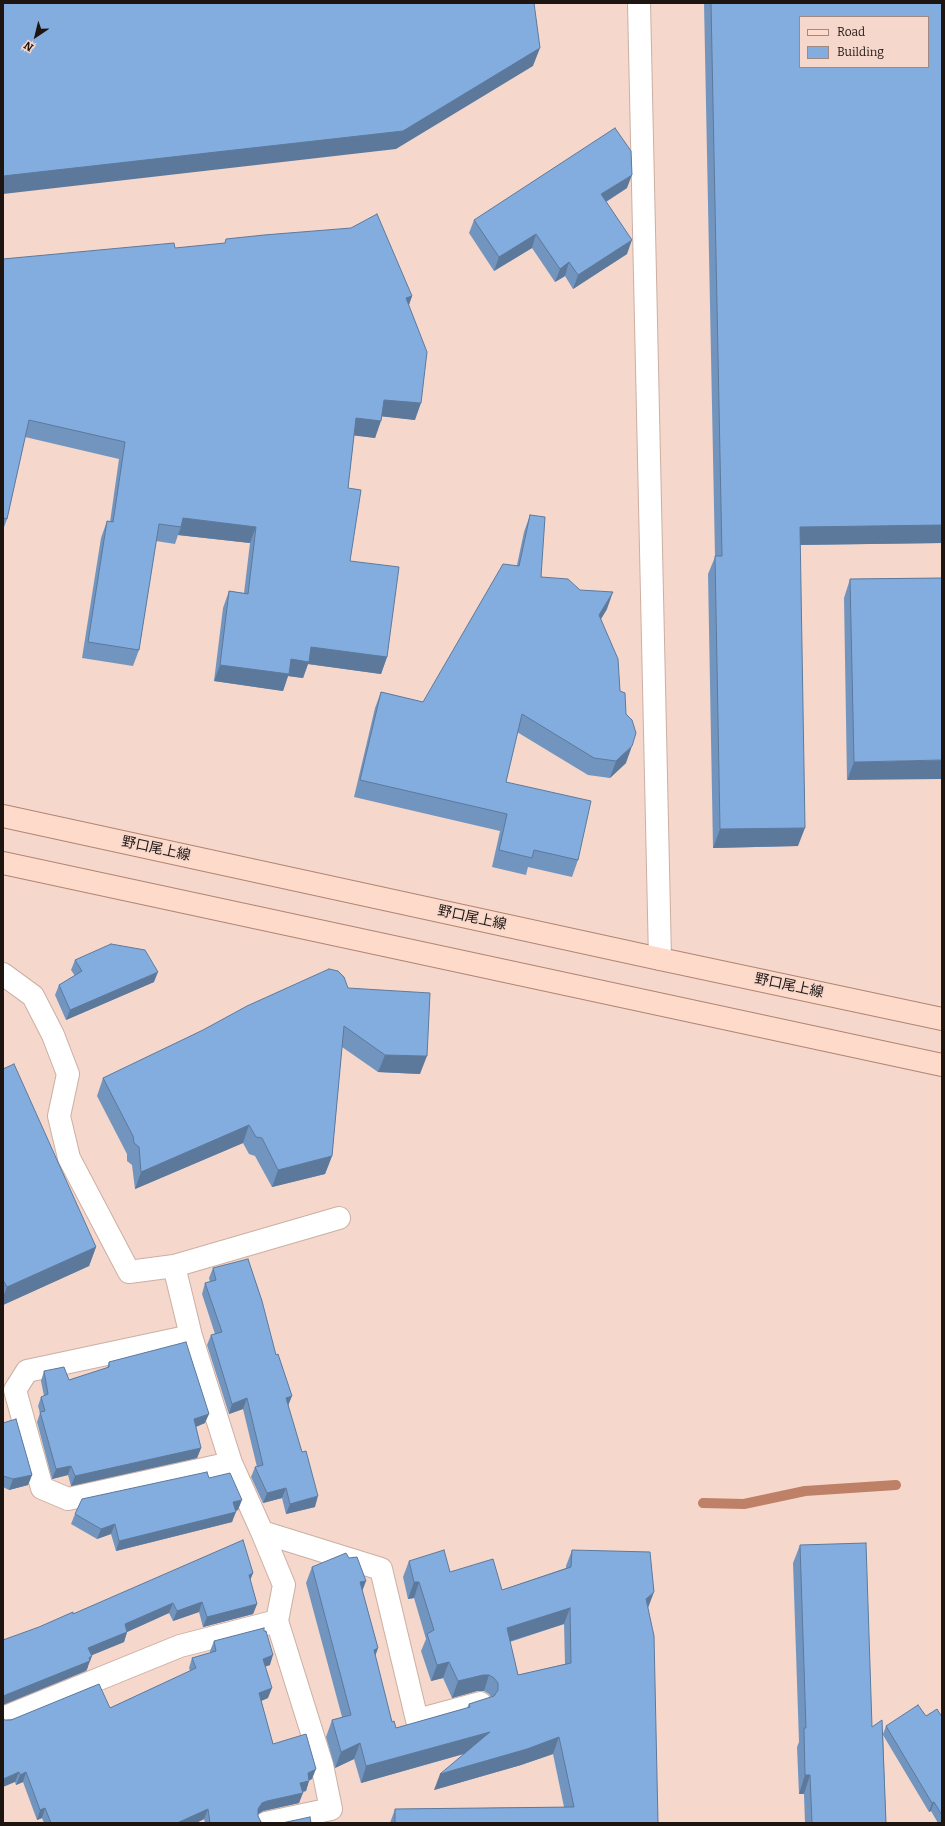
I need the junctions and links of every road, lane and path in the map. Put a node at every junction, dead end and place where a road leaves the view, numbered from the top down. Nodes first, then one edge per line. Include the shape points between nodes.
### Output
1 (639, 3) edge
2 (3, 816) edge
3 (3, 863) edge
4 (660, 959) junction
5 (3, 974) edge
6 (942, 1019) edge
7 (942, 1065) edge
8 (339, 1218) dead end
9 (174, 1266) junction
10 (191, 1336) junction
11 (230, 1464) junction
12 (262, 1532) junction
13 (277, 1621) junction
14 (480, 1703) edge
15 (3, 1718) edge
16 (332, 1816) edge
17 (266, 1823) edge

1 - 4 street
2 - 4 main road, 野口尾上線
3 - 7 main road
4 - 6 main road, 野口尾上線
5 - 9 street via 33,996 53,1035 68,1074 59,1116 69,1158 129,1272
8 - 9 street
9 - 10 street
10 - 11 street
10 - 11 street via 27,1371 15,1390 42,1488 68,1499
11 - 12 street
12 - 13 street via 284,1585
12 - 14 street via 381,1569 417,1720
13 - 15 street via 180,1646
13 - 16 street via 322,1765
16 - 17 street

